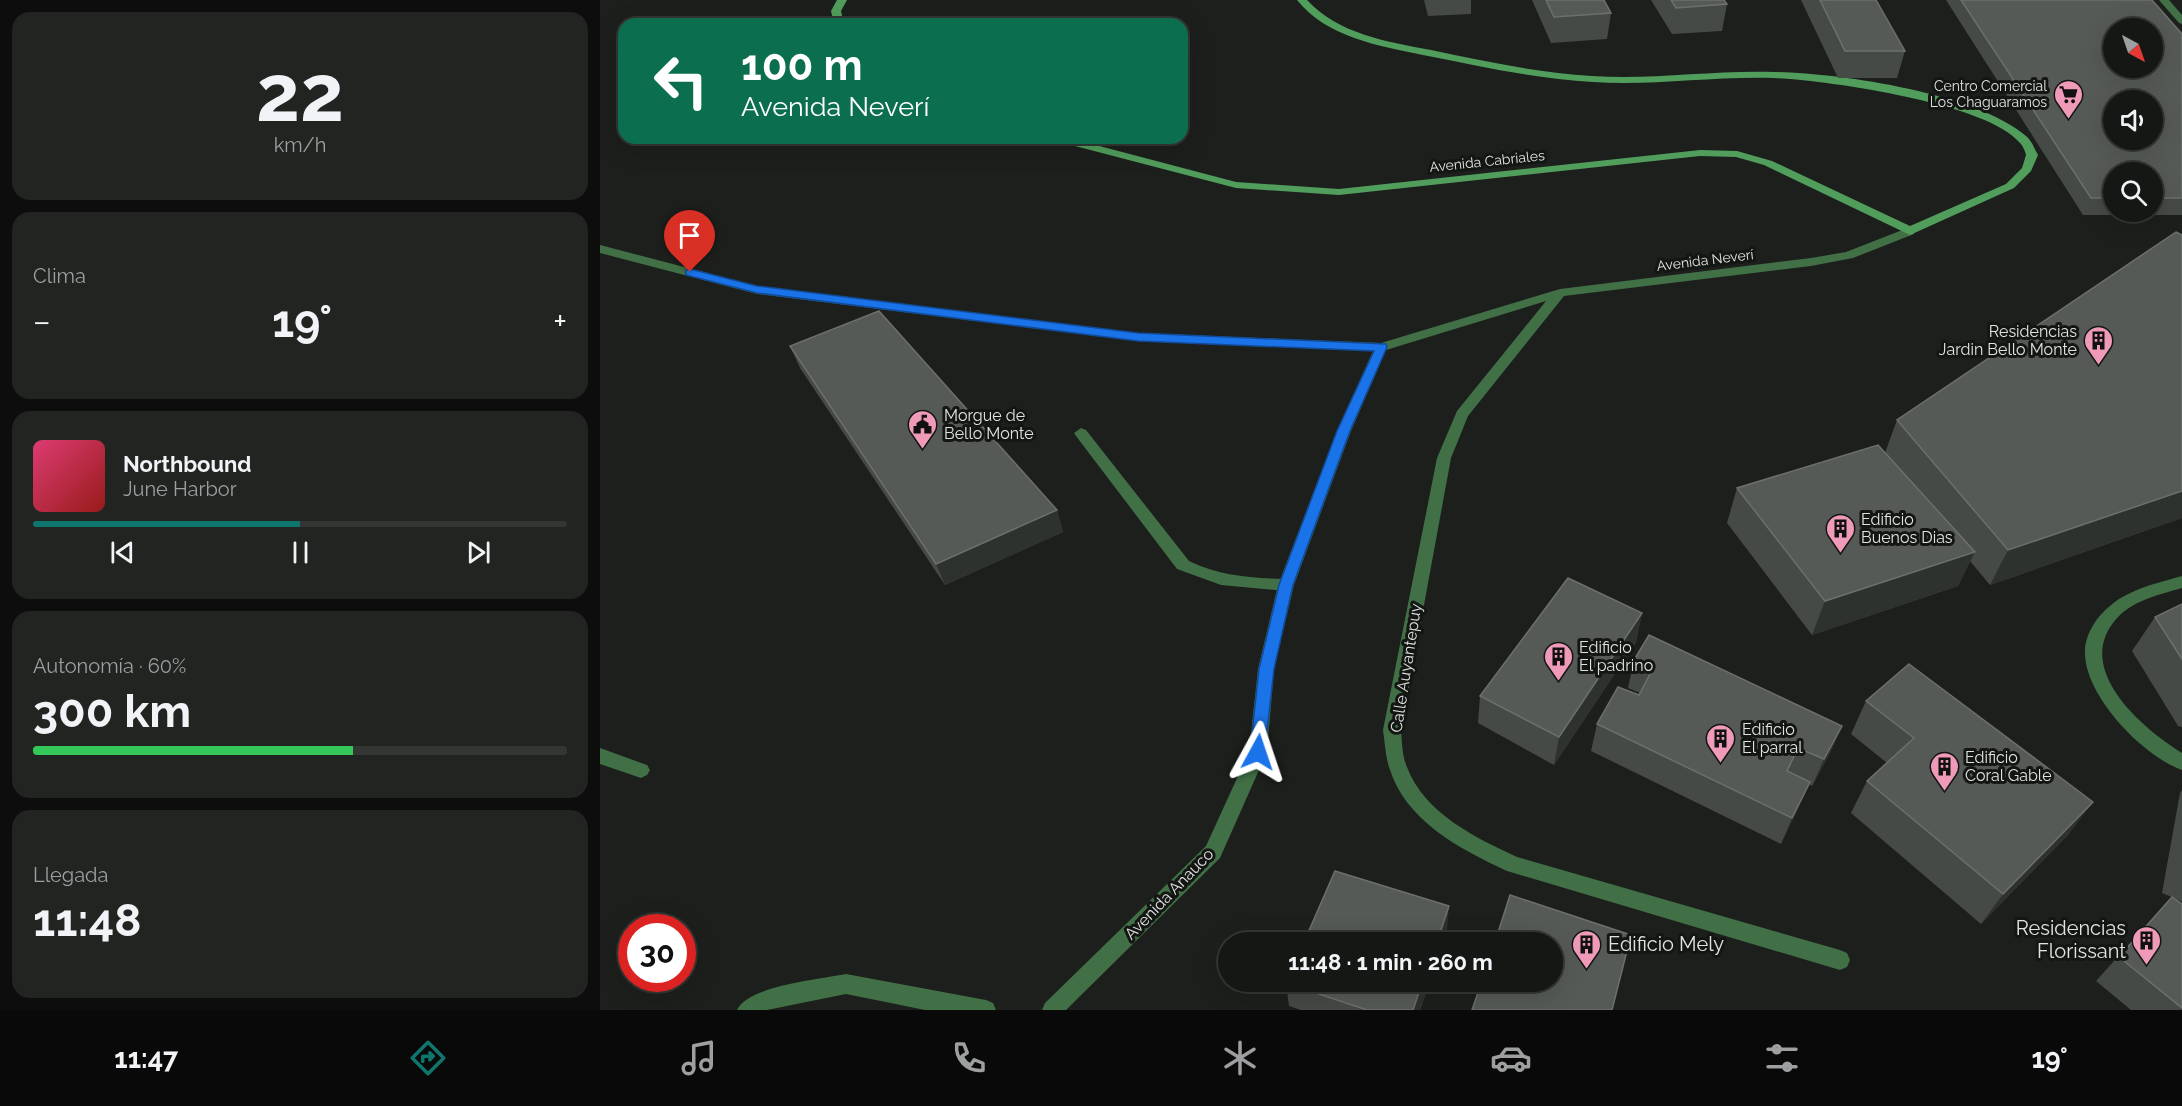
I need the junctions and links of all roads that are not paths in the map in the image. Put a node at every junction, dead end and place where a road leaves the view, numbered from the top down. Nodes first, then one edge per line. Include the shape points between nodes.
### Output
1 (842, 0) edge
2 (1302, 0) edge
3 (2164, 0) edge
4 (838, 18) edge
5 (2182, 21) edge
6 (1079, 144) edge
7 (1910, 231) junction
8 (600, 249) edge
9 (1560, 293) junction
10 (1381, 347) junction
11 (1081, 433) dead end
12 (2182, 582) edge
13 (1286, 585) junction
14 (600, 756) edge
15 (2182, 762) edge
16 (641, 770) dead end
17 (1840, 960) dead end
18 (747, 1010) edge
19 (986, 1010) edge
20 (1052, 1010) edge

1 - 4 street via 836,11
2 - 7 street, Avenida Neverí via 1315,15 1339,27 1404,48 1522,71 1637,81 1773,75 1815,78 1950,104 2010,128 2025,140 2032,155 2030,162 2010,186
3 - 5 street
6 - 7 street, Avenida Cabriales via 1236,185 1339,192 1700,153 1737,154 1768,163
7 - 9 street, Avenida Neverí via 1849,255 1811,262
8 - 10 street, Avenida Neverí via 757,290 1138,337
9 - 10 street, Avenida Neverí
9 - 17 street, Calle Auyantepuy via 1462,414 1444,459 1392,730 1398,770 1425,811 1470,844 1514,865
10 - 13 street, Avenida Anauco via 1344,431
11 - 13 street via 1183,565 1205,576 1234,583
12 - 15 street via 2135,597 2114,611 2094,643 2098,679 2118,711 2153,743
13 - 20 street, Avenida Anauco via 1266,669 1258,752 1213,852
14 - 16 street
18 - 19 street via 762,1001 846,984

